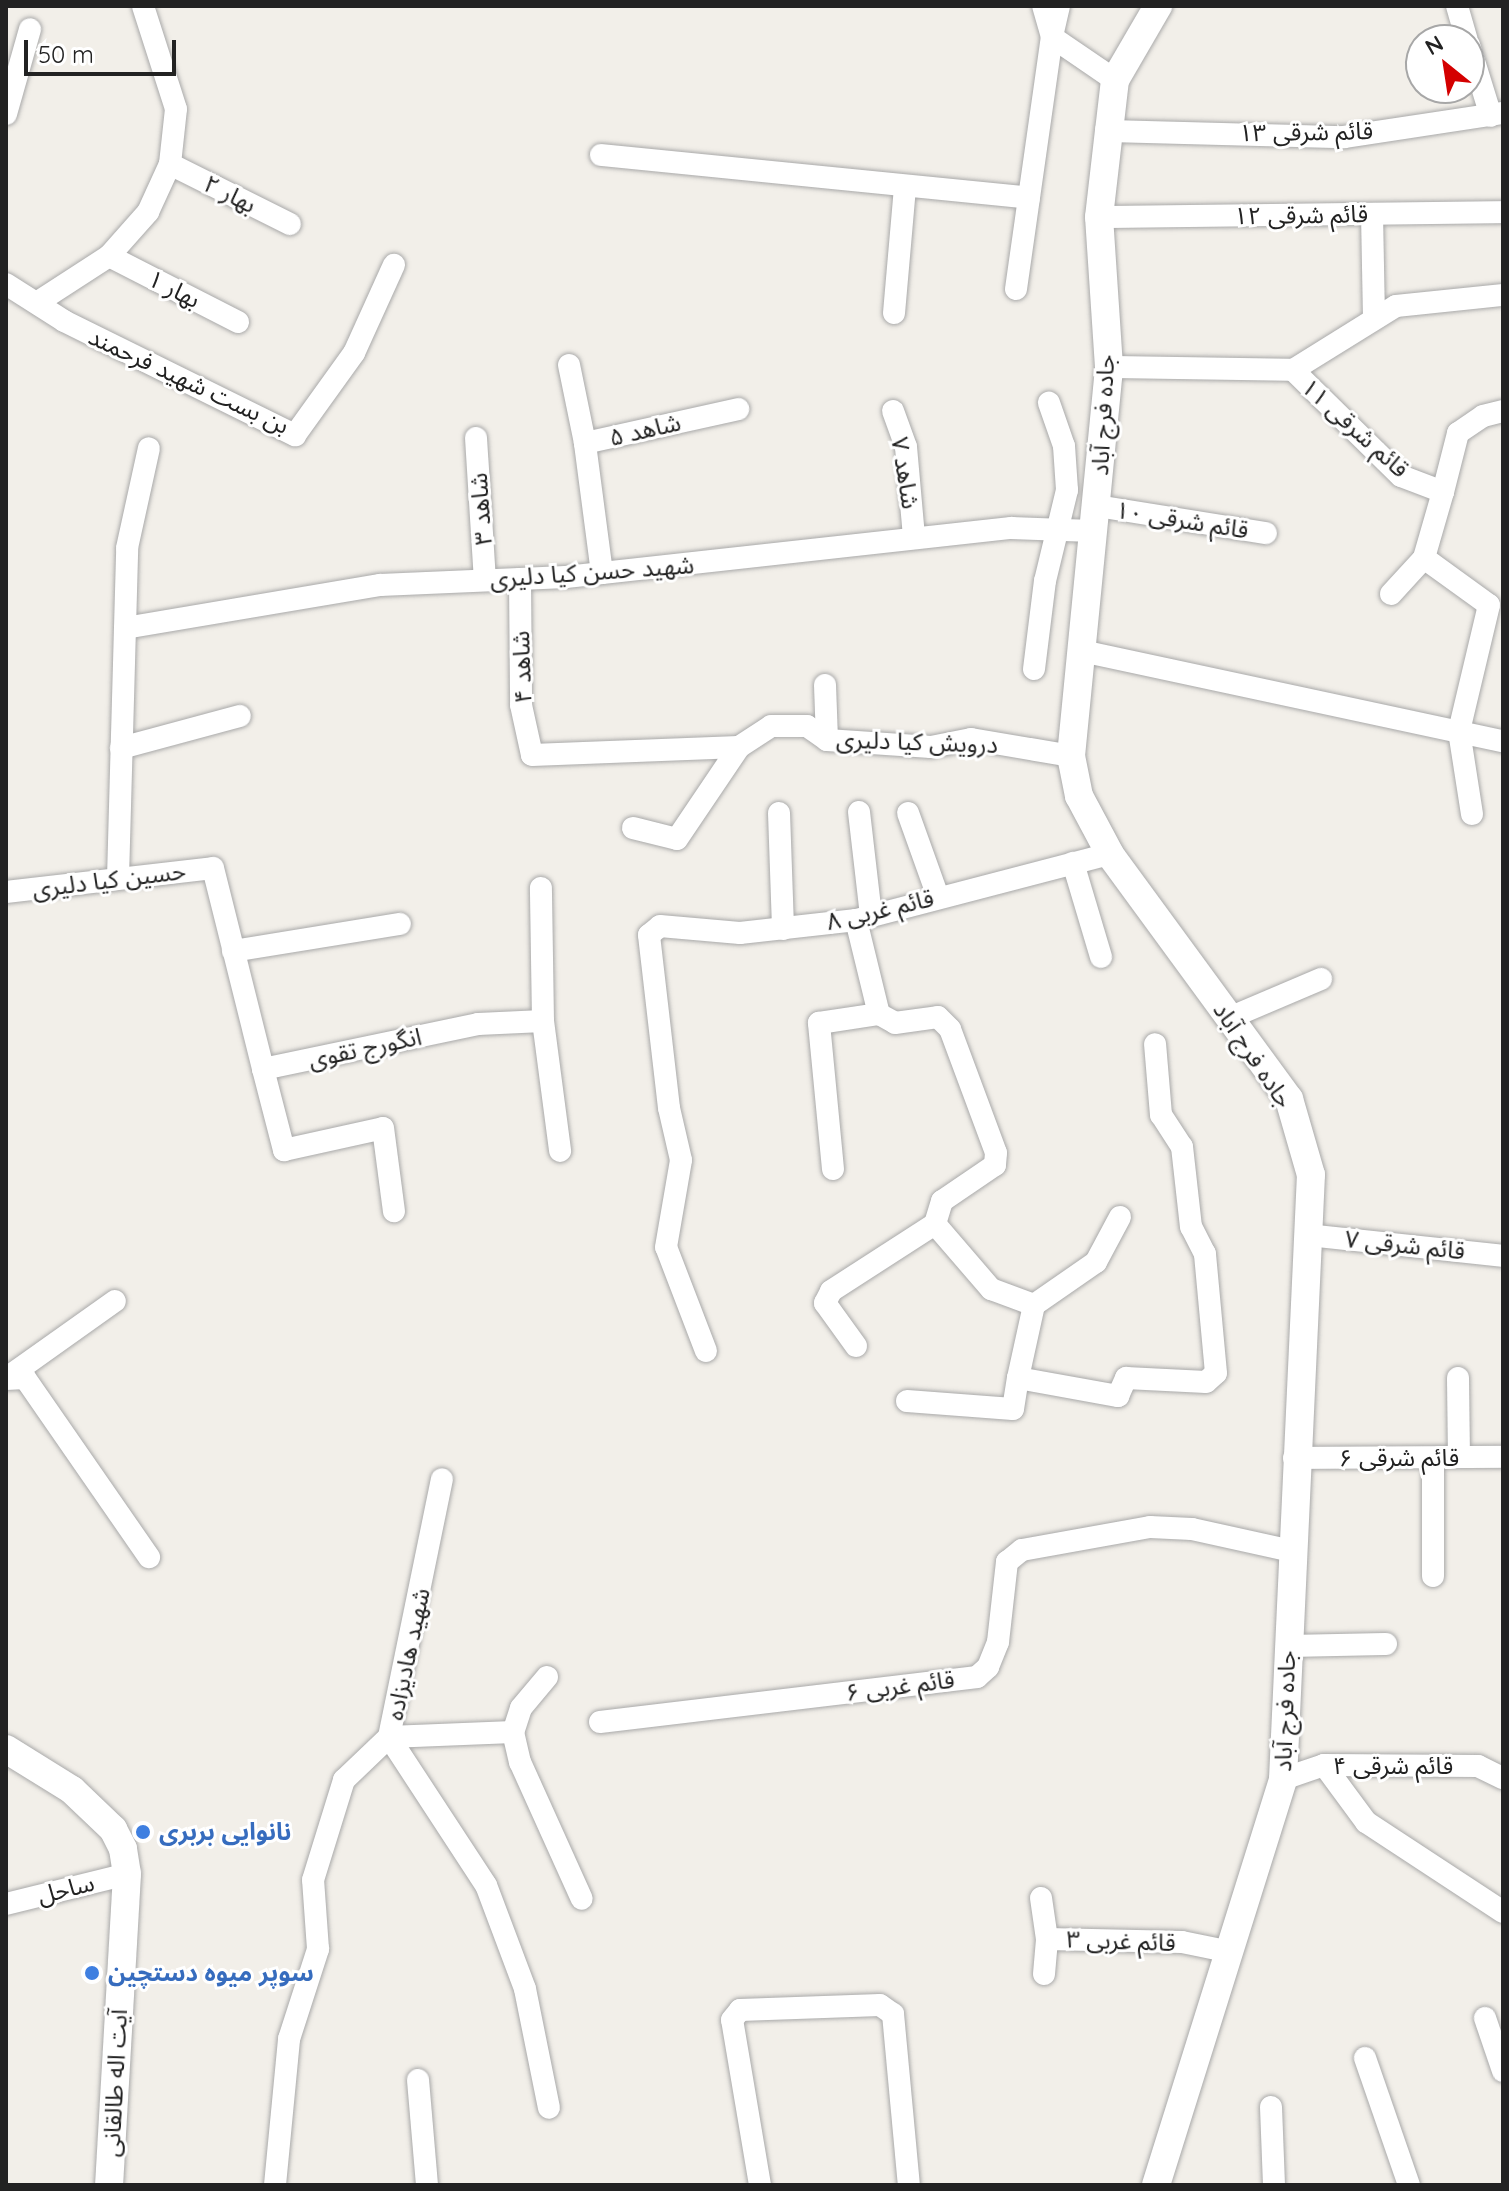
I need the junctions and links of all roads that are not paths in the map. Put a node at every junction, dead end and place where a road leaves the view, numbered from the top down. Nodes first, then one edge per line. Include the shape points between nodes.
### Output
1 (143, 6) edge
2 (1043, 6) edge
3 (1059, 6) edge
4 (1158, 6) edge
5 (30, 29) dead end
6 (1052, 37) junction
7 (1115, 80) junction
8 (1485, 84) edge
9 (6, 114) edge
10 (1497, 114) edge
11 (1109, 131) junction
12 (601, 155) dead end
13 (170, 164) junction
14 (905, 187) junction
15 (1029, 198) junction
16 (1503, 212) edge
17 (1372, 214) junction
18 (1099, 217) junction
19 (290, 224) dead end
20 (109, 256) junction
21 (394, 265) dead end
22 (6, 284) edge
23 (1016, 289) dead end
24 (1503, 295) edge
25 (38, 302) junction
26 (894, 313) dead end
27 (1374, 317) junction
28 (238, 322) dead end
29 (569, 365) dead end
30 (1109, 367) junction
31 (1293, 370) junction
32 (1049, 403) dead end
33 (738, 409) dead end
34 (893, 411) dead end
35 (1503, 411) edge
36 (476, 438) dead end
37 (585, 443) junction
38 (149, 448) dead end
39 (1443, 492) junction
40 (1096, 518) junction
41 (1061, 531) junction
42 (1266, 533) dead end
43 (914, 536) junction
44 (1424, 558) junction
45 (602, 573) junction
46 (520, 579) junction
47 (485, 580) junction
48 (1391, 594) dead end
49 (125, 628) junction
50 (1082, 651) junction
51 (1034, 669) dead end
52 (825, 685) dead end
53 (240, 716) dead end
54 (1459, 731) junction
55 (827, 740) junction
56 (1503, 741) edge
57 (739, 747) junction
58 (121, 748) junction
59 (532, 755) joint
60 (1071, 756) junction
61 (859, 812) dead end
62 (779, 813) dead end
63 (908, 813) dead end
64 (1472, 814) dead end
65 (633, 828) dead end
66 (1110, 854) junction
67 (1073, 863) junction
68 (118, 878) junction
69 (541, 888) dead end
70 (6, 892) edge
71 (938, 897) junction
72 (864, 918) junction
73 (400, 924) dead end
74 (783, 929) junction
75 (233, 951) junction
76 (1101, 957) dead end
77 (1321, 979) dead end
78 (879, 1014) junction
79 (1229, 1018) junction
80 (543, 1021) junction
81 (1155, 1044) dead end
82 (263, 1069) junction
83 (560, 1151) dead end
84 (833, 1169) dead end
85 (394, 1211) dead end
86 (1120, 1217) dead end
87 (935, 1224) junction
88 (1308, 1235) junction
89 (1503, 1256) edge
90 (115, 1301) dead end
91 (1034, 1305) junction
92 (856, 1346) dead end
93 (706, 1351) dead end
94 (7, 1378) edge
95 (1018, 1378) junction
96 (1458, 1378) dead end
97 (907, 1401) dead end
98 (1459, 1457) junction
99 (1503, 1457) edge
100 (1294, 1458) junction
101 (1433, 1458) junction
102 (442, 1479) dead end
103 (1291, 1551) junction
104 (149, 1557) dead end
105 (1433, 1576) dead end
106 (1386, 1644) dead end
107 (1288, 1646) junction
108 (547, 1677) dead end
109 (600, 1722) dead end
110 (513, 1732) junction
111 (389, 1737) junction
112 (6, 1749) edge
113 (1324, 1765) junction
114 (1503, 1778) edge
115 (1283, 1779) junction
116 (127, 1874) junction
117 (1041, 1898) dead end
118 (582, 1899) dead end
119 (6, 1904) edge
120 (1503, 1912) edge
121 (1047, 1939) junction
122 (1231, 1952) junction
123 (1044, 1974) dead end
124 (1485, 2018) dead end
125 (1365, 2058) dead end
126 (1503, 2071) edge
127 (418, 2080) dead end
128 (1271, 2107) dead end
129 (549, 2108) dead end
130 (109, 2185) edge
131 (275, 2185) edge
132 (427, 2185) edge
133 (760, 2185) edge
134 (909, 2185) edge
135 (1156, 2185) edge
136 (1274, 2185) edge
137 (1409, 2185) edge

1 - 13 street via 176,109
2 - 6 street
3 - 6 street
4 - 7 street, جاده فرج آباد
5 - 9 street
6 - 7 street
6 - 15 street
7 - 11 street, جاده فرج آباد
8 - 10 street
10 - 11 street, قائم شرقی ۱۳ via 1344,137
11 - 18 street, جاده فرج آباد
12 - 14 street
13 - 19 street, بهار ۲
13 - 20 street via 148,212
14 - 15 street
14 - 26 street
15 - 23 street
16 - 17 street, قائم شرقی ۱۲
17 - 18 street, قائم شرقی ۱۲
17 - 27 street
18 - 30 street, جاده فرج آباد
20 - 25 street
20 - 28 street, بهار ۱
21 - 25 street, بن بست شهید فرحمند via 354,353 295,435 64,321
22 - 25 street
24 - 27 street via 1396,306
27 - 31 street
29 - 37 street
30 - 31 street, قائم شرقی ۱۱
30 - 40 street, جاده فرج آباد
31 - 39 street, قائم شرقی ۱۱ via 1401,476
32 - 41 street via 1064,446 1067,490
33 - 37 street, شاهد ۵
34 - 43 street, شاهد ۷ via 906,447
35 - 39 street, قائم شرقی ۱۱ via 1483,416 1458,433
36 - 47 street, شاهد ۳
37 - 45 street, شاهد ۵
38 - 49 street via 127,548
39 - 44 street
40 - 41 street, قائم شرقی ۱۰
40 - 42 street, قائم شرقی ۱۰
40 - 50 street, جاده فرج آباد
41 - 43 street, شهید حسن کیا دلیری via 1011,528
41 - 51 street via 1045,581
43 - 45 street, شهید حسن کیا دلیری via 822,551
44 - 48 street
44 - 54 street via 1489,605
45 - 46 street, شهید حسن کیا دلیری
46 - 47 street, شهید حسن کیا دلیری
46 - 59 street, شاهد ۴ via 521,705
47 - 49 street, شهید حسن کیا دلیری via 380,585
49 - 58 street
50 - 54 street
50 - 60 street, جاده فرج آباد
52 - 55 street
53 - 58 street
54 - 56 street
54 - 64 street
55 - 57 street, درویش کیا دلیری via 807,726 771,726
55 - 60 street, درویش کیا دلیری via 931,747 971,739
57 - 59 street, درویش کیا دلیری
57 - 65 street via 677,839
58 - 68 street
60 - 66 street, جاده فرج آباد via 1079,796
61 - 72 street
62 - 74 street
63 - 71 street
66 - 67 street, قائم غربی ۸
66 - 79 street, جاده فرج آباد
67 - 71 street, قائم غربی ۸
67 - 76 street
68 - 70 street, حسین کیا دلیری
68 - 75 street, حسین کیا دلیری via 213,868
69 - 80 street
71 - 72 street, قائم غربی ۸
72 - 74 street, قائم غربی ۸
72 - 78 street
73 - 75 street
74 - 93 street, قائم غربی ۸ via 740,933 660,926 649,935 669,1108 681,1160 666,1247
75 - 82 street
77 - 79 street
78 - 84 street via 819,1023
78 - 87 street via 895,1023 938,1017 950,1029 996,1153 995,1165 942,1201
79 - 88 street, جاده فرج آباد via 1289,1099 1311,1175
80 - 82 street, انگورج تقوی via 478,1024
80 - 83 street
81 - 95 street via 1161,1115 1182,1147 1191,1227 1205,1254 1216,1373 1206,1382 1126,1378 1118,1396
82 - 85 street via 284,1150 383,1128
86 - 91 street via 1096,1262
87 - 91 street via 991,1289
87 - 92 street via 831,1291 825,1303
88 - 89 street, قائم شرقی ۷
88 - 100 street, جاده فرج آباد
90 - 94 street
91 - 95 street
94 - 104 street via 25,1378
95 - 97 street via 1013,1409
96 - 98 street
98 - 99 street, قائم شرقی ۶
98 - 101 street, قائم شرقی ۶
100 - 101 street, قائم شرقی ۶
100 - 103 street, جاده فرج آباد
101 - 105 street
102 - 111 street, شهید هادیزاده
103 - 107 street, جاده فرج آباد
103 - 109 street, قائم غربی ۶ via 1192,1529 1150,1527 1022,1550 1007,1562 998,1642 988,1667 977,1677
106 - 107 street
107 - 115 street, جاده فرج آباد
108 - 110 street via 521,1708
110 - 111 street
110 - 118 street via 520,1762
111 - 129 street via 486,1885 525,1989
111 - 131 street, شهید هادیزاده via 344,1780 313,1880 318,1949 289,2039
112 - 116 street, آیت اله طالقانی via 72,1790 113,1829
113 - 114 street, قائم شرقی ۴ via 1478,1766
113 - 115 street, قائم شرقی ۴
113 - 120 street via 1366,1822
115 - 122 street, جاده فرج آباد
116 - 119 street, ساحل
116 - 130 street, آیت اله طالقانی
117 - 121 street
121 - 122 street, قائم غربی ۳ via 1182,1942
121 - 123 street, قائم غربی ۳
122 - 135 street, جاده فرج آباد
124 - 126 street
125 - 137 street
127 - 132 street
128 - 136 street
133 - 134 street via 732,2020 740,2010 880,2005 893,2014

